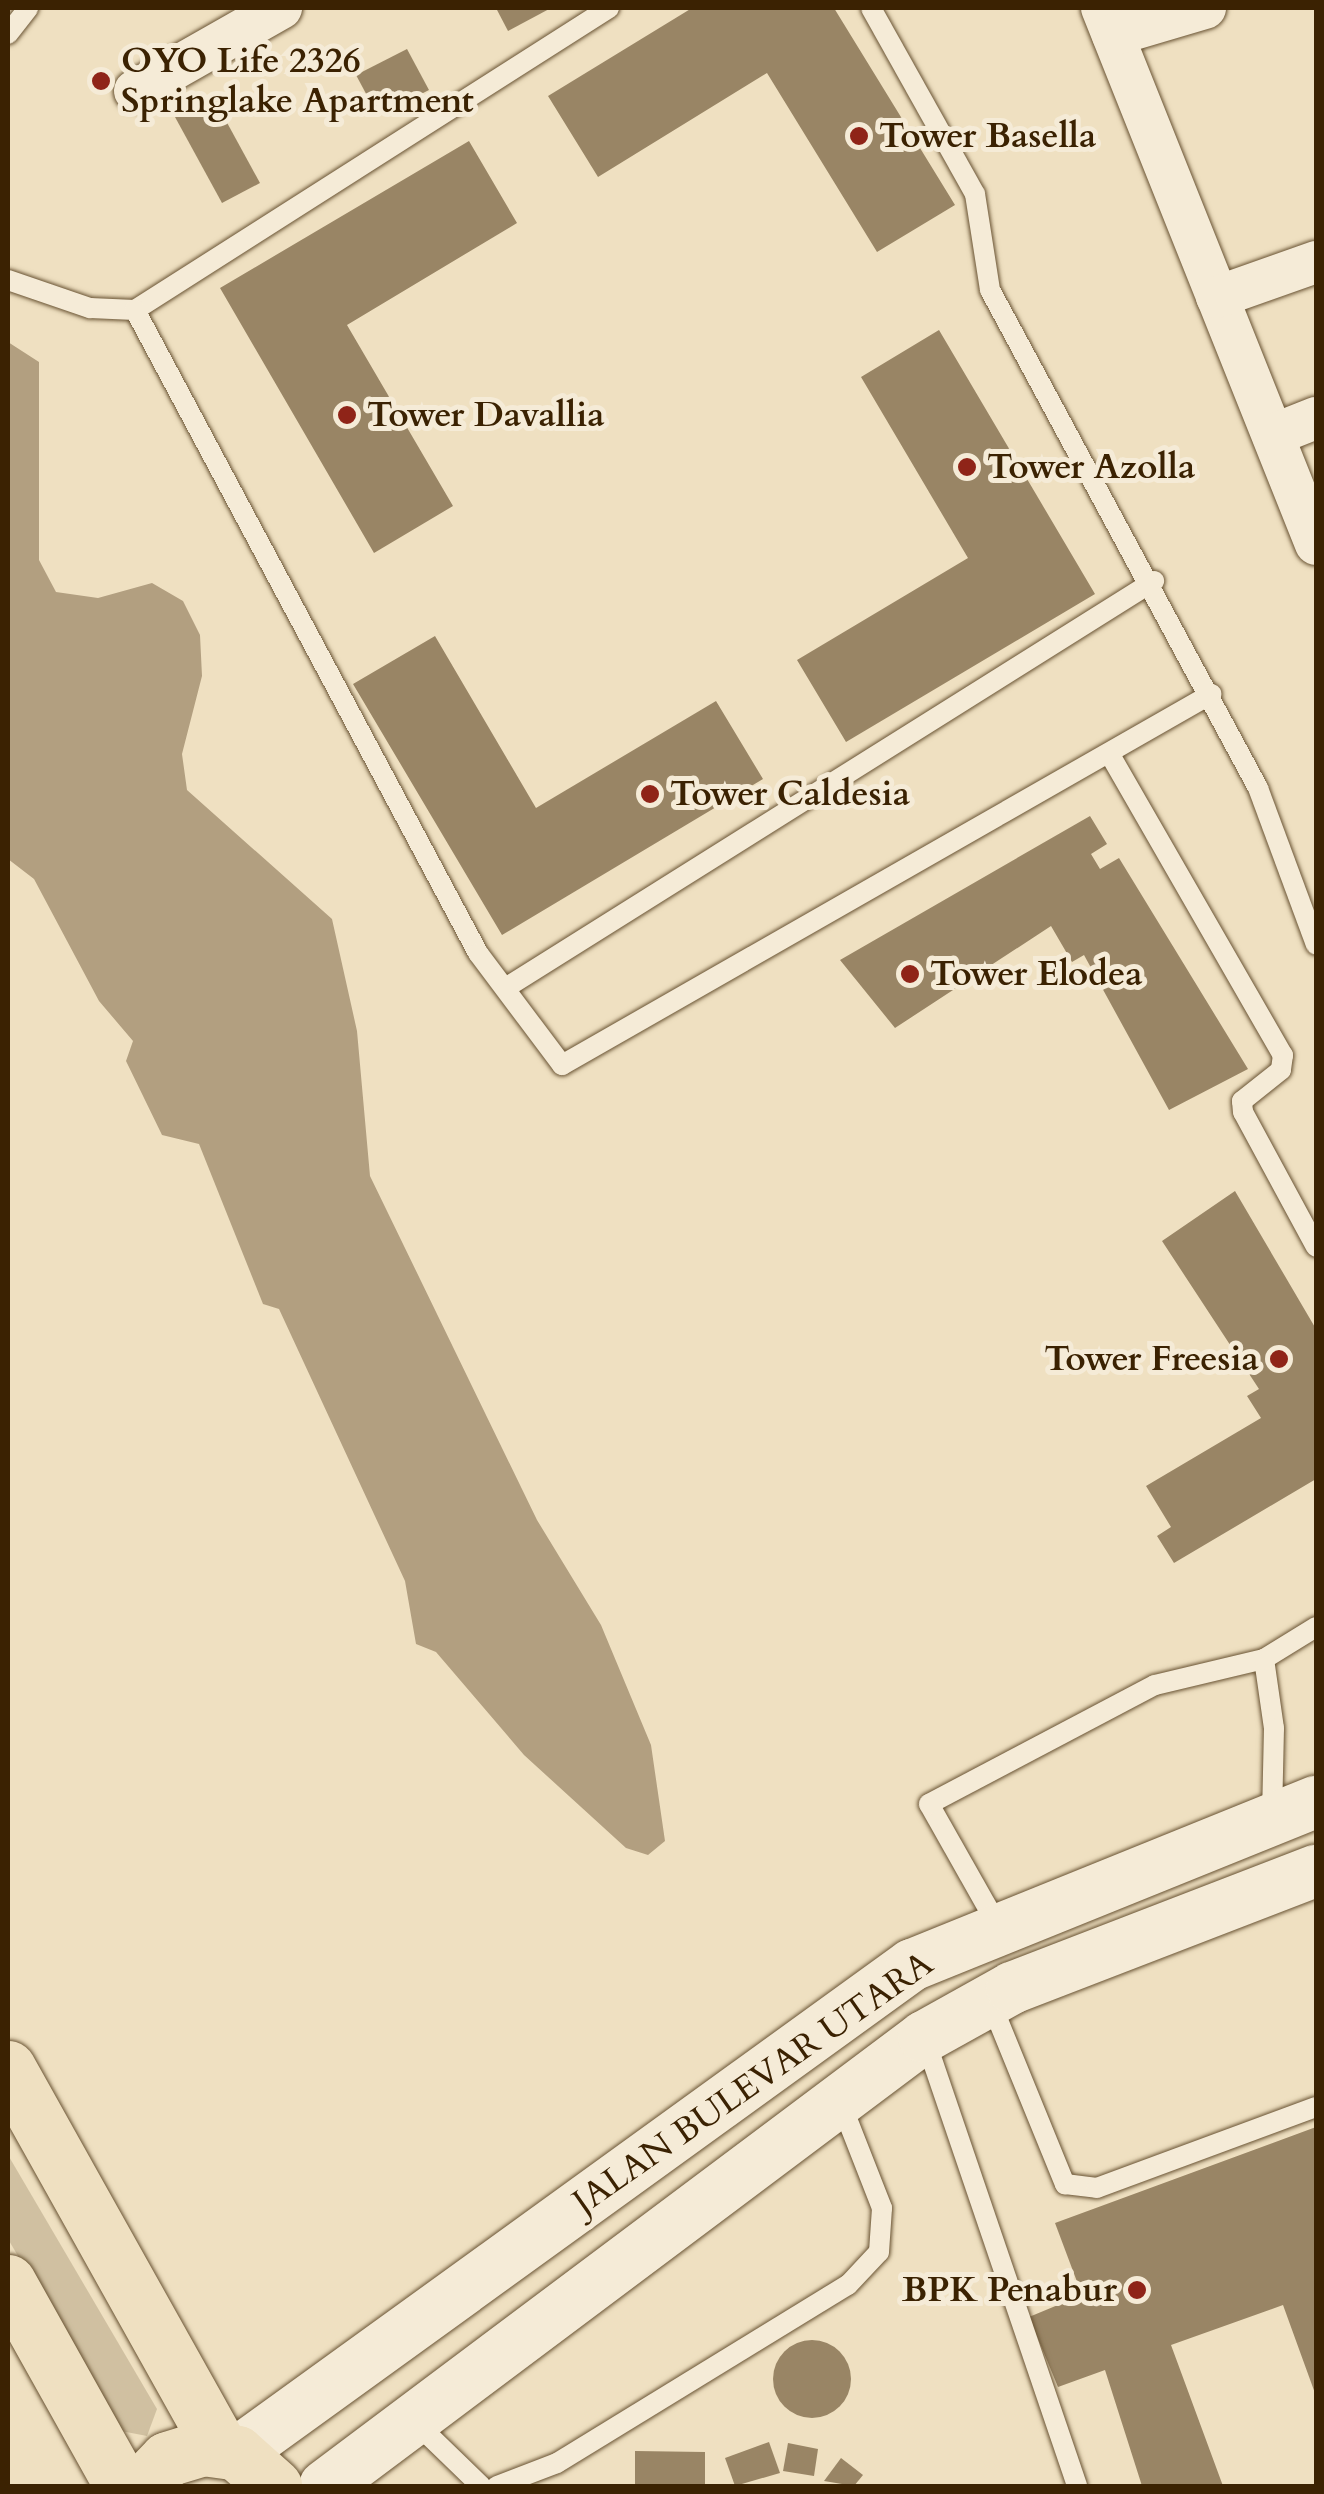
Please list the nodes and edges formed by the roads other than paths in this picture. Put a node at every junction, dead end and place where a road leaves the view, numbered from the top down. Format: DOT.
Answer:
graph roads {
  1 [pos="28,8"];
  2 [pos="281,8"];
  3 [pos="609,8"];
  4 [pos="871,8"];
  5 [pos="1205,8"];
  6 [pos="1108,21"];
  7 [pos="8,34"];
  8 [pos="135,92"];
  9 [pos="1316,262"];
  10 [pos="8,280"];
  11 [pos="1217,297"];
  12 [pos="135,310"];
  13 [pos="1316,418"];
  14 [pos="1273,435"];
  15 [pos="1316,544"];
  16 [pos="1154,581"];
  17 [pos="1210,694"];
  18 [pos="1108,754"];
  19 [pos="1316,945"];
  20 [pos="507,987"];
  21 [pos="1316,1247"];
  22 [pos="1316,1628"];
  23 [pos="1264,1660"];
  24 [pos="1294,1810"];
  25 [pos="1316,1871"];
  26 [pos="998,1926"];
  27 [pos="990,1998"];
  28 [pos="924,2037"];
  29 [pos="8,2068"];
  30 [pos="840,2100"];
  31 [pos="1316,2107"];
  32 [pos="8,2282"];
  33 [pos="409,2415"];
  34 [pos="244,2463"];
  35 [pos="122,2486"];
  36 [pos="142,2486"];
  37 [pos="325,2486"];
  38 [pos="481,2486"];
  39 [pos="497,2486"];
  40 [pos="1077,2486"];
  1 -- 7 [label="lane"];
  2 -- 8 [label="street"];
  3 -- 12 [label="lane"];
  4 -- 16 [label="lane"];
  5 -- 6 [label="street"];
  6 -- 11 [label="street"];
  9 -- 11 [label="street"];
  10 -- 12 [label="lane"];
  11 -- 14 [label="street"];
  12 -- 20 [label="lane"];
  13 -- 14 [label="street"];
  14 -- 15 [label="street"];
  16 -- 17 [label="lane"];
  16 -- 20 [label="lane"];
  17 -- 18 [label="lane"];
  17 -- 19 [label="lane"];
  18 -- 20 [label="lane"];
  18 -- 21 [label="lane"];
  22 -- 23 [label="lane"];
  23 -- 24 [label="lane"];
  23 -- 26 [label="lane"];
  24 -- 26 [label="street, JALAN BULEVAR UTARA"];
  25 -- 27 [label="street, JALAN BULEVAR UTARA"];
  26 -- 34 [label="street, JALAN BULEVAR UTARA"];
  27 -- 28 [label="street, JALAN BULEVAR UTARA"];
  27 -- 31 [label="lane"];
  28 -- 30 [label="street, JALAN BULEVAR UTARA"];
  28 -- 40 [label="lane"];
  29 -- 34 [label="main road"];
  30 -- 33 [label="street, JALAN BULEVAR UTARA"];
  30 -- 39 [label="lane"];
  32 -- 35 [label="main road"];
  33 -- 37 [label="street, JALAN BULEVAR UTARA"];
  33 -- 38 [label="lane"];
  34 -- 36 [label="main road"];
}
